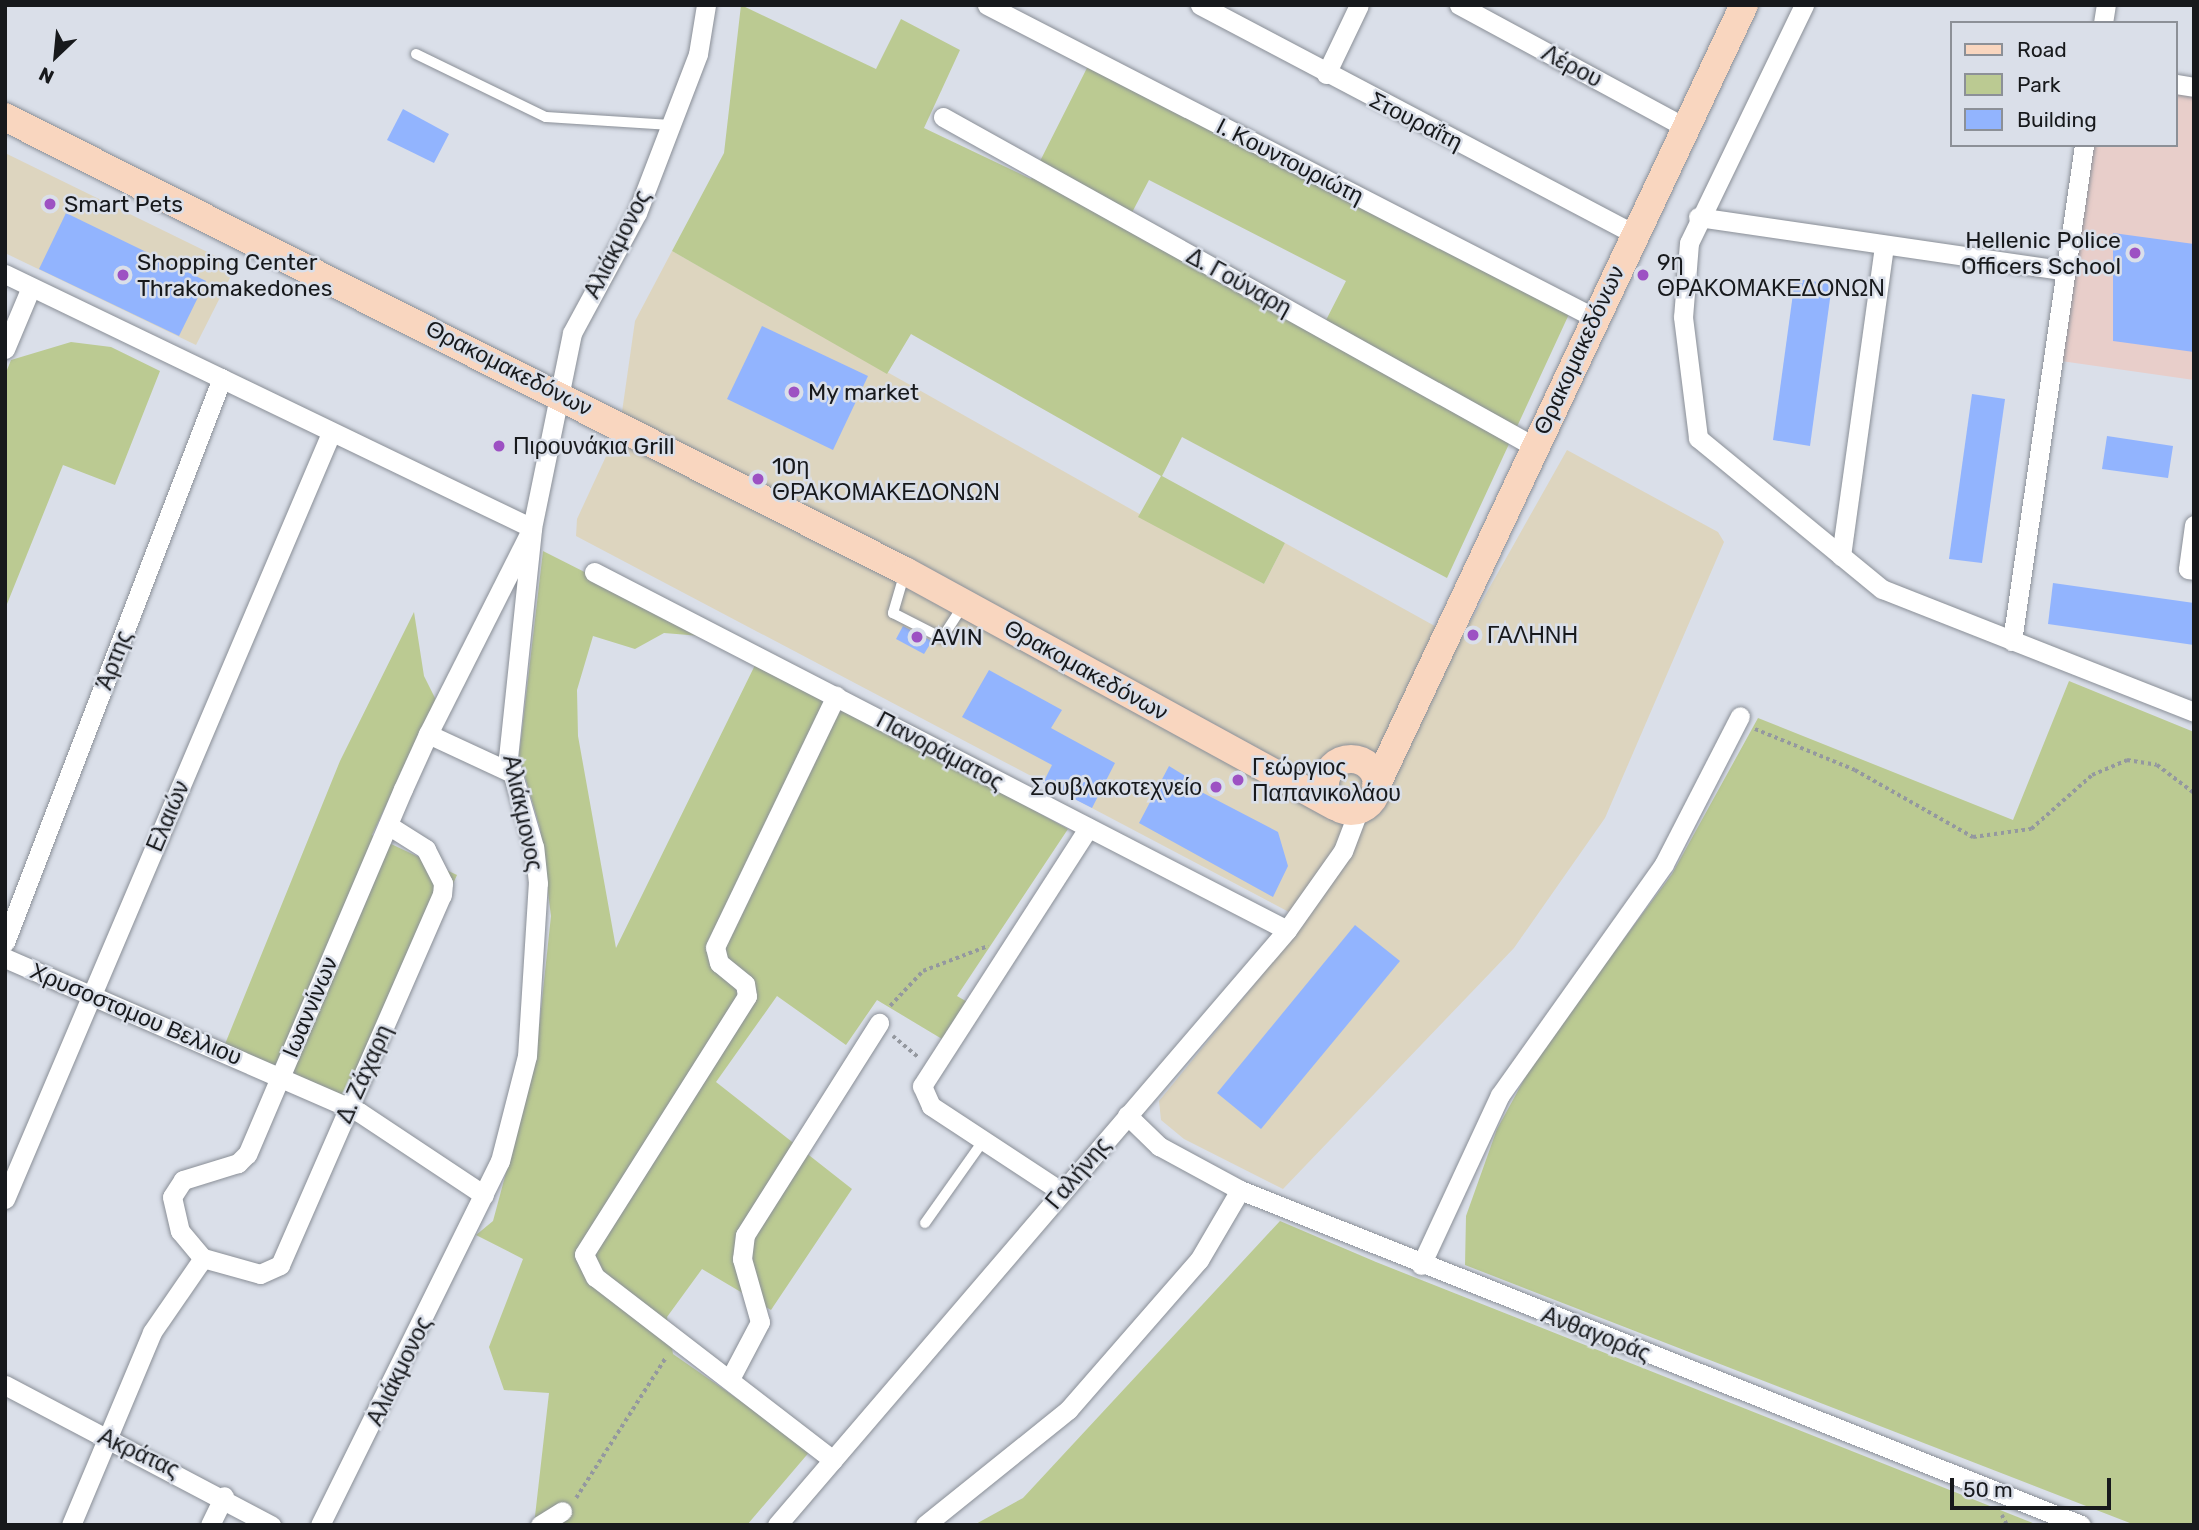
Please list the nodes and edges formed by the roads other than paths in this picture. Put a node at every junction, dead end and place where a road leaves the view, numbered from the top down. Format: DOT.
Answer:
graph roads {
  1 [pos="706,5"];
  2 [pos="988,5"];
  3 [pos="1200,5"];
  4 [pos="1359,5"];
  5 [pos="1459,5"];
  6 [pos="1744,5"];
  7 [pos="1804,5"];
  8 [pos="415,54"];
  9 [pos="1326,74"];
  10 [pos="5,117"];
  11 [pos="943,117"];
  12 [pos="672,125"];
  13 [pos="1685,127"];
  14 [pos="2084,147"];
  15 [pos="1698,217"];
  16 [pos="1633,233"];
  17 [pos="1884,247"];
  18 [pos="2066,271"];
  19 [pos="5,274"];
  20 [pos="31,286"];
  21 [pos="12,314"];
  22 [pos="1593,317"];
  23 [pos="5,349"];
  24 [pos="222,379"];
  25 [pos="564,395"];
  26 [pos="331,433"];
  27 [pos="1535,447"];
  28 [pos="2194,526"];
  29 [pos="532,528"];
  30 [pos="1841,556"];
  31 [pos="2194,570"];
  32 [pos="594,572"];
  33 [pos="905,572"];
  34 [pos="965,603"];
  35 [pos="2012,641"];
  36 [pos="1417,695"];
  37 [pos="836,696"];
  38 [pos="2194,712"];
  39 [pos="1738,721"];
  40 [pos="428,734"];
  41 [pos="1342,764"];
  42 [pos="1266,769"];
  43 [pos="510,772"];
  44 [pos="1376,786"];
  45 [pos="1347,808"];
  46 [pos="388,825"];
  47 [pos="1087,828"];
  48 [pos="1287,930"];
  49 [pos="5,942"];
  50 [pos="5,958"];
  51 [pos="92,994"];
  52 [pos="879,1023"];
  53 [pos="281,1076"];
  54 [pos="350,1108"];
  55 [pos="1127,1115"];
  56 [pos="983,1141"];
  57 [pos="1240,1190"];
  58 [pos="1062,1192"];
  59 [pos="484,1195"];
  60 [pos="5,1199"];
  61 [pos="925,1223"];
  62 [pos="203,1258"];
  63 [pos="1421,1265"];
  64 [pos="731,1377"];
  65 [pos="5,1385"];
  66 [pos="105,1438"];
  67 [pos="833,1460"];
  68 [pos="224,1496"];
  69 [pos="562,1511"];
  70 [pos="71,1525"];
  71 [pos="210,1525"];
  72 [pos="271,1525"];
  73 [pos="320,1525"];
  74 [pos="540,1525"];
  75 [pos="776,1525"];
  76 [pos="925,1525"];
  77 [pos="2081,1525"];
  1 -- 12 [label="street, Αλιάκμονος"];
  2 -- 22 [label="street, Ι. Κουντουριώτη"];
  3 -- 9 [label="street, Στουραΐτη"];
  4 -- 9 [label="street"];
  5 -- 13 [label="street, Λέρου"];
  6 -- 13 [label="main road, Θρακομακεδόνων"];
  7 -- 15 [label="street"];
  8 -- 12 [label="lane"];
  9 -- 16 [label="street, Στουραΐτη"];
  10 -- 25 [label="main road, Θρακομακεδόνων"];
  11 -- 27 [label="street, Δ. Γούναρη"];
  12 -- 25 [label="street, Αλιάκμονος"];
  13 -- 16 [label="main road, Θρακομακεδόνων"];
  14 -- 18 [label="street"];
  15 -- 17 [label="street"];
  15 -- 30 [label="street"];
  16 -- 22 [label="main road, Θρακομακεδόνων"];
  17 -- 18 [label="street"];
  17 -- 30 [label="street"];
  18 -- 35 [label="street"];
  19 -- 20 [label="street"];
  20 -- 21 [label="street"];
  20 -- 24 [label="street"];
  21 -- 23 [label="street"];
  22 -- 27 [label="main road, Θρακομακεδόνων"];
  24 -- 26 [label="street"];
  24 -- 49 [label="street, Άρτης"];
  25 -- 29 [label="street, Αλιάκμονος"];
  25 -- 33 [label="main road, Θρακομακεδόνων"];
  26 -- 29 [label="street"];
  26 -- 51 [label="street, Ελαιών"];
  27 -- 36 [label="main road, Θρακομακεδόνων"];
  28 -- 31 [label="street"];
  29 -- 40 [label="street, Ιωαννίνων"];
  29 -- 43 [label="street, Αλιάκμονος"];
  30 -- 35 [label="street"];
  32 -- 37 [label="street, Πανοράματος"];
  33 -- 34 [label="main road, Θρακομακεδόνων"];
  33 -- 34 [label="lane"];
  34 -- 42 [label="main road, Θρακομακεδόνων"];
  35 -- 38 [label="street"];
  36 -- 41 [label="main road, Θρακομακεδόνων"];
  36 -- 44 [label="main road, Θρακομακεδόνων"];
  37 -- 47 [label="street, Πανοράματος"];
  37 -- 64 [label="street"];
  39 -- 63 [label="street"];
  40 -- 43 [label="street"];
  40 -- 46 [label="street, Ιωαννίνων"];
  41 -- 42 [label="main road, Θρακομακεδόνων"];
  41 -- 44 [label="main road"];
  41 -- 45 [label="main road"];
  42 -- 45 [label="main road, Θρακομακεδόνων"];
  43 -- 59 [label="street, Αλιάκμονος"];
  44 -- 45 [label="main road, Θρακομακεδόνων"];
  45 -- 48 [label="street, Γαλήνης"];
  46 -- 53 [label="street, Ιωαννίνων"];
  46 -- 54 [label="street, Δ. Ζάχαρη"];
  47 -- 48 [label="street, Πανοράματος"];
  47 -- 56 [label="street"];
  48 -- 55 [label="street, Γαλήνης"];
  50 -- 51 [label="street, Χρυσοστομου Βελλιου"];
  51 -- 53 [label="street, Χρυσοστομου Βελλιου"];
  51 -- 60 [label="street, Ελαιών"];
  52 -- 64 [label="street"];
  53 -- 54 [label="street, Χρυσοστομου Βελλιου"];
  53 -- 62 [label="street, Ιωαννίνων"];
  54 -- 59 [label="street, Χρυσοστομου Βελλιου"];
  54 -- 62 [label="street, Δ. Ζάχαρη"];
  55 -- 57 [label="street, Ανθαγοράς"];
  55 -- 58 [label="street, Γαλήνης"];
  56 -- 58 [label="street"];
  56 -- 61 [label="lane"];
  57 -- 63 [label="street, Ανθαγοράς"];
  57 -- 76 [label="street"];
  58 -- 67 [label="street, Γαλήνης"];
  59 -- 73 [label="street, Αλιάκμονος"];
  62 -- 66 [label="street"];
  63 -- 77 [label="street, Ανθαγοράς"];
  64 -- 67 [label="street"];
  65 -- 66 [label="street, Ακράτας"];
  66 -- 68 [label="street, Ακράτας"];
  66 -- 70 [label="street"];
  67 -- 75 [label="street, Γαλήνης"];
  68 -- 71 [label="street"];
  68 -- 72 [label="street, Ακράτας"];
  69 -- 74 [label="street"];
}
